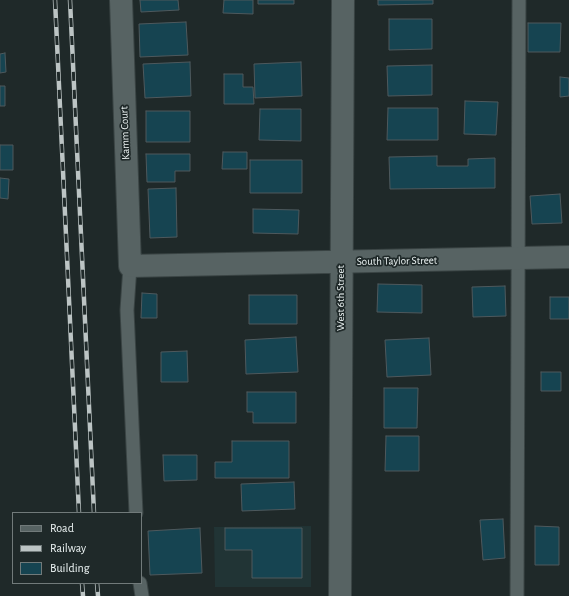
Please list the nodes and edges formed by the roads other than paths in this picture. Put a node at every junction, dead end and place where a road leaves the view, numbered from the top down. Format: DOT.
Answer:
graph roads {
  1 [pos="121,0"];
  2 [pos="343,0"];
  3 [pos="519,0"];
  4 [pos="569,257"];
  5 [pos="518,258"];
  6 [pos="341,262"];
  7 [pos="130,266"];
  8 [pos="136,512"];
  9 [pos="140,584"];
  10 [pos="142,596"];
  11 [pos="340,596"];
  12 [pos="517,596"];
  1 -- 7 [label="street, Kamm Court"];
  2 -- 6 [label="street, West 6th Street"];
  3 -- 5 [label="lane"];
  4 -- 5 [label="street, South Taylor Street"];
  5 -- 6 [label="street, South Taylor Street"];
  5 -- 12 [label="lane"];
  6 -- 7 [label="street, South Taylor Street"];
  6 -- 11 [label="street, West 6th Street"];
  7 -- 8 [label="lane"];
  9 -- 10 [label="lane"];
}
